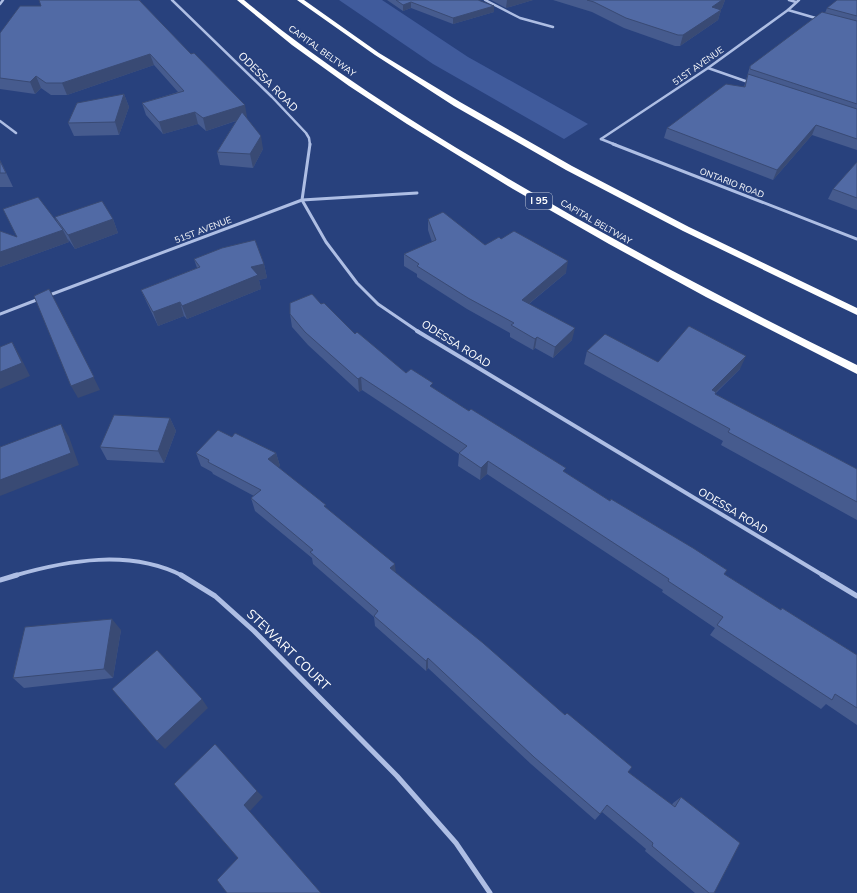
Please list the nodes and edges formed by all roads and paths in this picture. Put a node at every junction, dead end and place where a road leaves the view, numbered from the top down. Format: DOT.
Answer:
graph roads {
  1 [pos="3,0"];
  2 [pos="172,0"];
  3 [pos="240,0"];
  4 [pos="300,0"];
  5 [pos="485,0"];
  6 [pos="789,0"];
  7 [pos="798,1"];
  8 [pos="0,4"];
  9 [pos="788,10"];
  10 [pos="822,20"];
  11 [pos="553,27"];
  12 [pos="708,68"];
  13 [pos="758,85"];
  14 [pos="0,121"];
  15 [pos="16,133"];
  16 [pos="601,139"];
  17 [pos="417,192"];
  18 [pos="302,200"];
  19 [pos="857,239"];
  20 [pos="857,312"];
  21 [pos="0,314"];
  22 [pos="857,370"];
  23 [pos="0,580"];
  24 [pos="857,596"];
  25 [pos="490,893"];
  1 -- 8 [label="street"];
  2 -- 18 [label="street, ODESSA ROAD"];
  3 -- 22 [label="highway, CAPITAL BELTWAY / I 95"];
  4 -- 20 [label="highway"];
  5 -- 11 [label="street"];
  6 -- 7 [label="street"];
  7 -- 9 [label="street, 51ST AVENUE"];
  9 -- 10 [label="street"];
  9 -- 12 [label="street, 51ST AVENUE"];
  12 -- 13 [label="street"];
  12 -- 16 [label="street, 51ST AVENUE"];
  14 -- 15 [label="street"];
  16 -- 19 [label="street, ONTARIO ROAD"];
  17 -- 18 [label="street, 51ST AVENUE"];
  18 -- 21 [label="street, 51ST AVENUE"];
  18 -- 24 [label="street, ODESSA ROAD"];
  23 -- 25 [label="street, STEWART COURT"];
}
